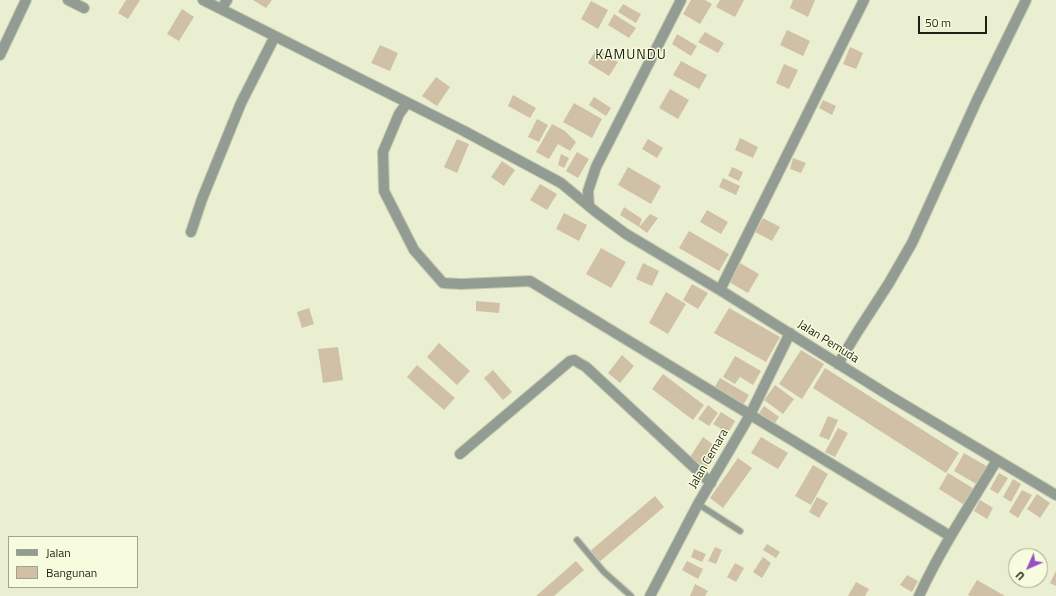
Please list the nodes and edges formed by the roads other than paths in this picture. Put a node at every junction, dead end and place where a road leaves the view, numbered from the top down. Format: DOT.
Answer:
graph roads {
  1 [pos="26,0"];
  2 [pos="68,0"];
  3 [pos="203,0"];
  4 [pos="227,0"];
  5 [pos="681,0"];
  6 [pos="864,0"];
  7 [pos="1026,0"];
  8 [pos="84,8"];
  9 [pos="220,9"];
  10 [pos="274,36"];
  11 [pos="0,55"];
  12 [pos="408,103"];
  13 [pos="590,206"];
  14 [pos="191,232"];
  15 [pos="720,290"];
  16 [pos="790,333"];
  17 [pos="838,364"];
  18 [pos="750,415"];
  19 [pos="460,454"];
  20 [pos="997,460"];
  21 [pos="711,483"];
  22 [pos="1056,495"];
  23 [pos="698,504"];
  24 [pos="740,531"];
  25 [pos="950,536"];
  26 [pos="577,540"];
  27 [pos="632,596"];
  28 [pos="650,596"];
  29 [pos="919,596"];
  1 -- 11 [label="street"];
  2 -- 8 [label="street"];
  3 -- 9 [label="street, Jalan Pemuda"];
  4 -- 9 [label="street"];
  5 -- 13 [label="street"];
  6 -- 15 [label="street"];
  7 -- 17 [label="street"];
  9 -- 10 [label="street, Jalan Pemuda"];
  10 -- 12 [label="street, Jalan Pemuda"];
  10 -- 14 [label="street"];
  12 -- 13 [label="street, Jalan Pemuda"];
  12 -- 18 [label="street"];
  13 -- 15 [label="street, Jalan Pemuda"];
  15 -- 16 [label="street, Jalan Pemuda"];
  16 -- 17 [label="street, Jalan Pemuda"];
  16 -- 18 [label="street, Jalan Cemara"];
  17 -- 20 [label="street, Jalan Pemuda"];
  18 -- 21 [label="street, Jalan Cemara"];
  18 -- 25 [label="street"];
  19 -- 21 [label="street"];
  20 -- 22 [label="street, Jalan Pemuda"];
  20 -- 25 [label="street"];
  21 -- 23 [label="street, Jalan Cemara"];
  23 -- 24 [label="lane"];
  23 -- 28 [label="street, Jalan Cemara"];
  25 -- 29 [label="street"];
  26 -- 27 [label="lane"];
}
